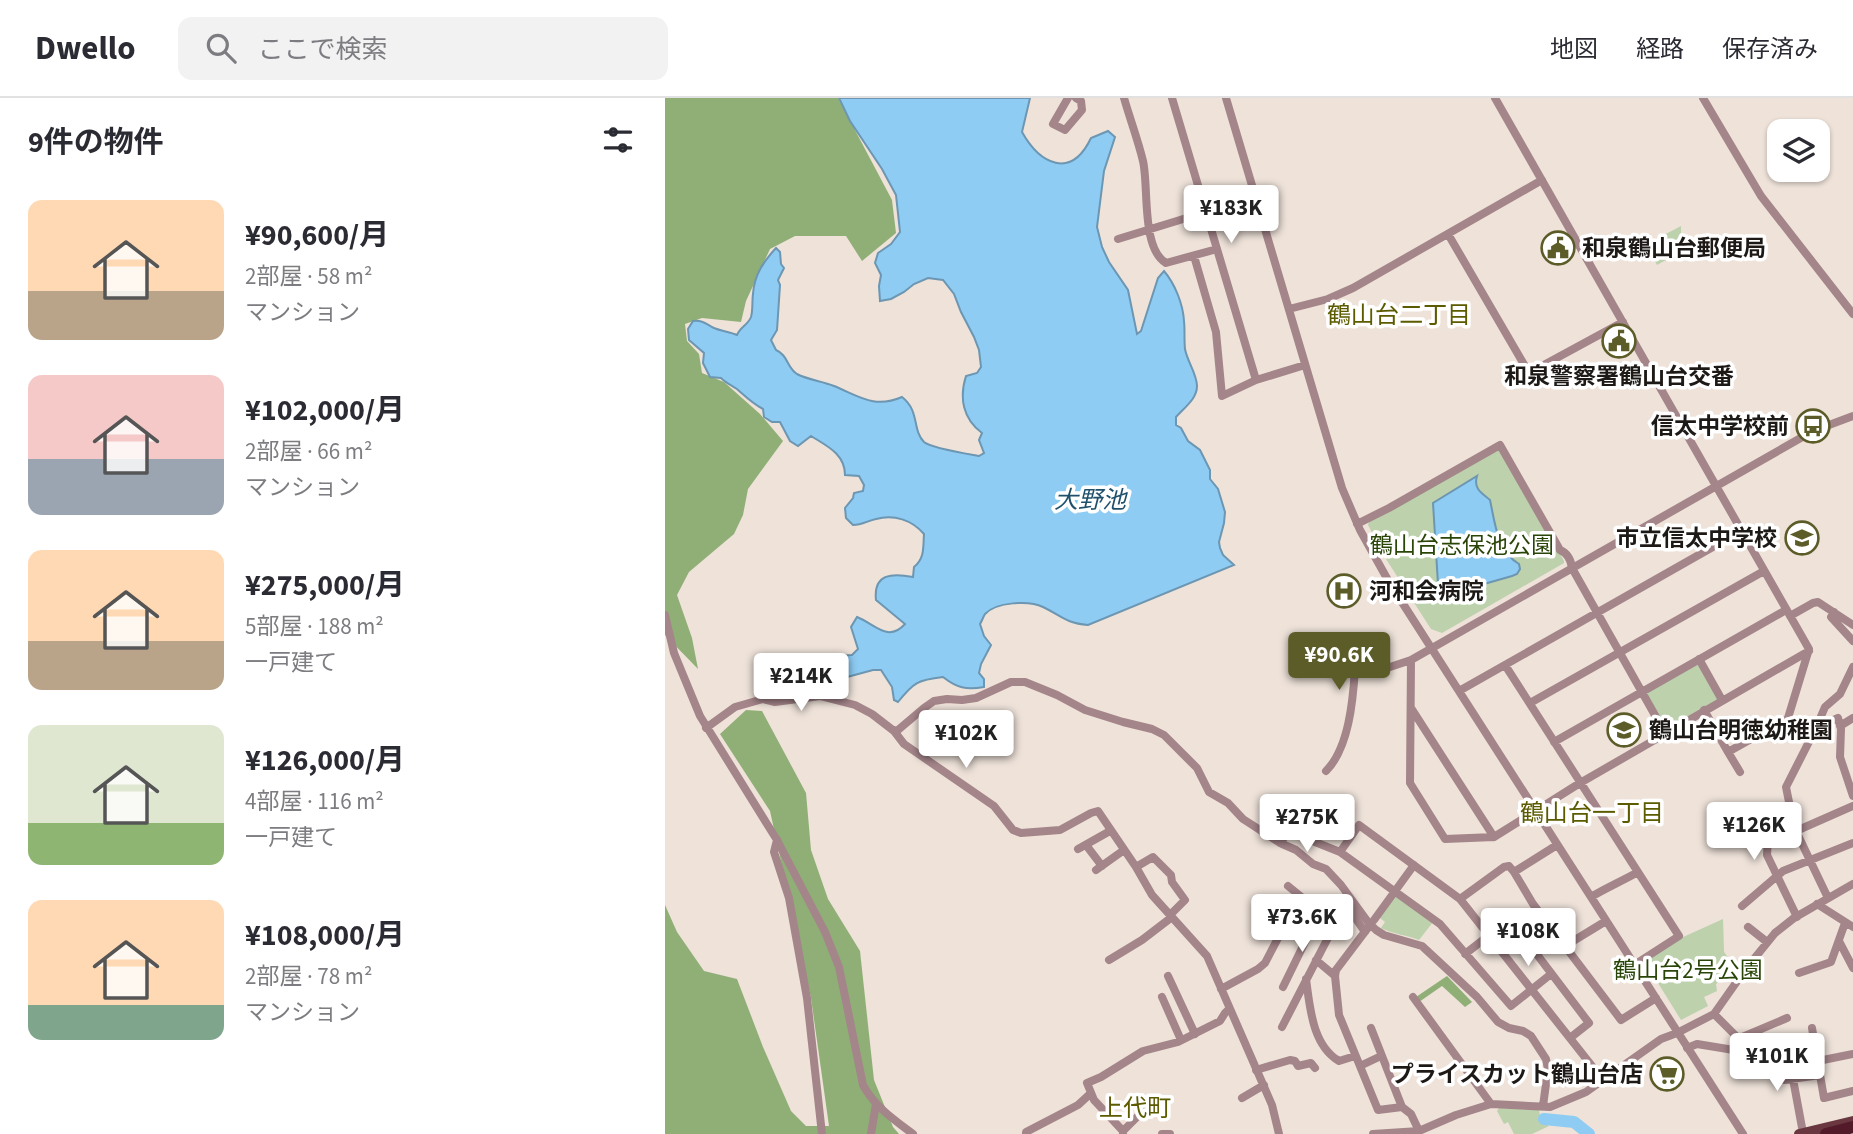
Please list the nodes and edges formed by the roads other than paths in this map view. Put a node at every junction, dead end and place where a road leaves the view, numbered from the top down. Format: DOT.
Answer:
graph roads {
  1 [pos="1069,98"];
  2 [pos="1076,98"];
  3 [pos="1124,98"];
  4 [pos="1172,98"];
  5 [pos="1226,98"];
  6 [pos="1495,98"];
  7 [pos="1703,98"];
  8 [pos="1542,180"];
  9 [pos="1255,197"];
  10 [pos="1206,212"];
  11 [pos="1149,229"];
  12 [pos="1448,234"];
  13 [pos="1118,239"];
  14 [pos="1217,249"];
  15 [pos="1194,256"];
  16 [pos="1289,309"];
  17 [pos="1853,314"];
  18 [pos="1623,322"];
  19 [pos="1305,365"];
  20 [pos="1256,380"];
  21 [pos="1853,416"];
  22 [pos="1716,486"];
  23 [pos="1357,524"];
  24 [pos="1741,531"];
  25 [pos="1572,568"];
  26 [pos="1764,571"];
  27 [pos="1597,612"];
  28 [pos="1834,612"];
  29 [pos="1788,613"];
  30 [pos="665,615"];
  31 [pos="1853,625"];
  32 [pos="1853,641"];
  33 [pos="1431,648"];
  34 [pos="1808,651"];
  35 [pos="1620,652"];
  36 [pos="1699,659"];
  37 [pos="1411,660"];
  38 [pos="1505,665"];
  39 [pos="1853,667"];
  40 [pos="1459,691"];
  41 [pos="1643,692"];
  42 [pos="1722,700"];
  43 [pos="1530,703"];
  44 [pos="1411,708"];
  45 [pos="1704,710"];
  46 [pos="1853,718"];
  47 [pos="1840,726"];
  48 [pos="706,728"];
  49 [pos="1816,728"];
  50 [pos="894,730"];
  51 [pos="1665,733"];
  52 [pos="1554,742"];
  53 [pos="1728,751"];
  54 [pos="1326,771"];
  55 [pos="1740,772"];
  56 [pos="1580,783"];
  57 [pos="1853,796"];
  58 [pos="1310,803"];
  59 [pos="1853,806"];
  60 [pos="1536,810"];
  61 [pos="1294,824"];
  62 [pos="1795,829"];
  63 [pos="1110,831"];
  64 [pos="1494,837"];
  65 [pos="777,840"];
  66 [pos="1280,843"];
  67 [pos="1853,843"];
  68 [pos="1557,845"];
  69 [pos="1124,850"];
  70 [pos="1340,852"];
  71 [pos="1810,861"];
  72 [pos="1413,865"];
  73 [pos="1136,867"];
  74 [pos="1638,872"];
  75 [pos="1514,873"];
  76 [pos="1777,876"];
  77 [pos="1853,884"];
  78 [pos="1288,886"];
  79 [pos="1395,892"];
  80 [pos="1591,897"];
  81 [pos="1828,898"];
  82 [pos="1304,899"];
  83 [pos="1460,899"];
  84 [pos="1347,900"];
  85 [pos="1817,904"];
  86 [pos="1742,906"];
  87 [pos="1171,916"];
  88 [pos="1797,916"];
  89 [pos="1336,920"];
  90 [pos="1606,920"];
  91 [pos="1287,921"];
  92 [pos="1849,925"];
  93 [pos="1370,926"];
  94 [pos="1748,927"];
  95 [pos="1489,935"];
  96 [pos="1839,941"];
  97 [pos="1767,942"];
  98 [pos="1565,946"];
  99 [pos="1465,954"];
  100 [pos="1109,960"];
  101 [pos="1316,960"];
  102 [pos="1634,965"];
  103 [pos="1853,968"];
  104 [pos="1799,973"];
  105 [pos="1551,974"];
  106 [pos="1168,976"];
  107 [pos="1335,976"];
  108 [pos="1306,979"];
  109 [pos="1283,987"];
  110 [pos="1221,989"];
  111 [pos="1531,989"];
  112 [pos="1162,997"];
  113 [pos="1413,997"];
  114 [pos="1656,998"];
  115 [pos="1179,1000"];
  116 [pos="1166,1007"];
  117 [pos="1229,1009"];
  118 [pos="1714,1014"];
  119 [pos="1787,1018"];
  120 [pos="1282,1027"];
  121 [pos="1371,1028"];
  122 [pos="1812,1028"];
  123 [pos="1677,1033"];
  124 [pos="1195,1034"];
  125 [pos="1570,1038"];
  126 [pos="1181,1040"];
  127 [pos="1687,1048"];
  128 [pos="1853,1054"];
  129 [pos="1356,1056"];
  130 [pos="1381,1056"];
  131 [pos="1818,1061"];
  132 [pos="1360,1066"];
  133 [pos="1315,1068"];
  134 [pos="1256,1070"];
  135 [pos="1820,1075"];
  136 [pos="1793,1079"];
  137 [pos="1603,1080"];
  138 [pos="1263,1085"];
  139 [pos="1853,1091"];
  140 [pos="1090,1094"];
  141 [pos="1242,1098"];
  142 [pos="1155,1100"];
  143 [pos="876,1104"];
  144 [pos="1491,1104"];
  145 [pos="1543,1106"];
  146 [pos="1402,1107"];
  147 [pos="1853,1121"];
  148 [pos="1853,1128"];
  149 [pos="1419,1131"];
  150 [pos="1123,1132"];
  151 [pos="1801,1133"];
  152 [pos="822,1134"];
  153 [pos="871,1134"];
  154 [pos="913,1134"];
  155 [pos="1026,1134"];
  156 [pos="1162,1134"];
  157 [pos="1170,1134"];
  158 [pos="1279,1134"];
  159 [pos="1373,1134"];
  160 [pos="1743,1134"];
  161 [pos="1826,1134"];
  1 -- 2 [label="street"];
  3 -- 11 [label="street"];
  4 -- 10 [label="street"];
  5 -- 9 [label="street"];
  6 -- 8 [label="street"];
  7 -- 17 [label="street"];
  8 -- 12 [label="street"];
  8 -- 18 [label="street"];
  9 -- 10 [label="street"];
  9 -- 16 [label="street"];
  10 -- 11 [label="street"];
  10 -- 14 [label="street"];
  11 -- 13 [label="street"];
  11 -- 15 [label="street"];
  12 -- 16 [label="street"];
  12 -- 18 [label="street"];
  14 -- 15 [label="street"];
  14 -- 20 [label="street"];
  15 -- 20 [label="street"];
  16 -- 19 [label="street"];
  18 -- 22 [label="street"];
  19 -- 20 [label="street"];
  19 -- 23 [label="street"];
  21 -- 22 [label="street"];
  22 -- 24 [label="street"];
  22 -- 25 [label="street"];
  23 -- 25 [label="street"];
  23 -- 33 [label="street"];
  24 -- 26 [label="street"];
  24 -- 27 [label="street"];
  25 -- 27 [label="street"];
  25 -- 33 [label="street"];
  26 -- 29 [label="street"];
  26 -- 35 [label="street"];
  27 -- 35 [label="street"];
  27 -- 38 [label="street"];
  28 -- 29 [label="street"];
  28 -- 31 [label="street"];
  28 -- 32 [label="street"];
  29 -- 34 [label="street"];
  29 -- 36 [label="street"];
  30 -- 48 [label="street"];
  33 -- 37 [label="street"];
  33 -- 40 [label="street"];
  34 -- 42 [label="street"];
  34 -- 53 [label="street"];
  35 -- 41 [label="street"];
  35 -- 43 [label="street"];
  36 -- 41 [label="street"];
  36 -- 42 [label="street"];
  37 -- 44 [label="street"];
  37 -- 54 [label="street"];
  38 -- 40 [label="street"];
  38 -- 43 [label="street"];
  39 -- 49 [label="street"];
  40 -- 60 [label="street"];
  41 -- 51 [label="street"];
  41 -- 52 [label="street"];
  42 -- 45 [label="street"];
  43 -- 52 [label="street"];
  44 -- 64 [label="street"];
  44 -- 64 [label="street"];
  45 -- 51 [label="street"];
  45 -- 53 [label="street"];
  46 -- 47 [label="street"];
  47 -- 49 [label="street"];
  47 -- 57 [label="street"];
  48 -- 50 [label="street"];
  48 -- 65 [label="street"];
  49 -- 62 [label="street"];
  50 -- 63 [label="street"];
  50 -- 66 [label="street"];
  51 -- 56 [label="street"];
  52 -- 56 [label="street"];
  53 -- 55 [label="street"];
  56 -- 60 [label="street"];
  56 -- 74 [label="street"];
  58 -- 61 [label="street"];
  59 -- 62 [label="street"];
  60 -- 64 [label="street"];
  60 -- 68 [label="street"];
  61 -- 66 [label="street"];
  61 -- 70 [label="street"];
  62 -- 71 [label="street"];
  62 -- 76 [label="street"];
  63 -- 69 [label="street"];
  63 -- 69 [label="street"];
  65 -- 143 [label="street"];
  65 -- 152 [label="street"];
  66 -- 84 [label="street"];
  67 -- 71 [label="street"];
  68 -- 75 [label="street"];
  68 -- 80 [label="street"];
  69 -- 73 [label="street"];
  70 -- 72 [label="street"];
  70 -- 79 [label="street"];
  71 -- 76 [label="street"];
  71 -- 81 [label="street"];
  72 -- 79 [label="street"];
  72 -- 83 [label="street"];
  73 -- 87 [label="street"];
  73 -- 87 [label="street"];
  74 -- 80 [label="street"];
  74 -- 102 [label="street"];
  75 -- 83 [label="street"];
  75 -- 98 [label="street"];
  76 -- 86 [label="street"];
  76 -- 88 [label="street"];
  77 -- 81 [label="street"];
  78 -- 82 [label="street"];
  79 -- 93 [label="street"];
  79 -- 99 [label="street"];
  80 -- 90 [label="street"];
  81 -- 85 [label="street"];
  82 -- 89 [label="street"];
  82 -- 91 [label="street"];
  83 -- 95 [label="street"];
  84 -- 89 [label="street"];
  84 -- 93 [label="street"];
  85 -- 88 [label="street"];
  85 -- 92 [label="street"];
  87 -- 100 [label="street"];
  87 -- 110 [label="street"];
  88 -- 97 [label="street"];
  89 -- 101 [label="street"];
  90 -- 98 [label="street"];
  90 -- 102 [label="street"];
  91 -- 109 [label="street"];
  91 -- 110 [label="street"];
  92 -- 96 [label="street"];
  93 -- 107 [label="street"];
  93 -- 145 [label="street"];
  94 -- 97 [label="street"];
  95 -- 99 [label="street"];
  95 -- 105 [label="street"];
  95 -- 111 [label="street"];
  96 -- 103 [label="street"];
  96 -- 104 [label="street"];
  97 -- 118 [label="street"];
  98 -- 114 [label="street"];
  99 -- 111 [label="street"];
  101 -- 107 [label="street"];
  101 -- 108 [label="street"];
  102 -- 114 [label="street"];
  105 -- 111 [label="street"];
  105 -- 125 [label="street"];
  106 -- 115 [label="street"];
  107 -- 129 [label="street"];
  108 -- 120 [label="street"];
  108 -- 129 [label="street"];
  110 -- 117 [label="street"];
  111 -- 125 [label="street"];
  112 -- 116 [label="street"];
  113 -- 144 [label="street"];
  114 -- 123 [label="street"];
  115 -- 116 [label="street"];
  115 -- 124 [label="street"];
  116 -- 126 [label="street"];
  117 -- 124 [label="street"];
  117 -- 134 [label="street"];
  118 -- 119 [label="street"];
  118 -- 123 [label="street"];
  121 -- 130 [label="street"];
  122 -- 131 [label="street"];
  123 -- 127 [label="street"];
  123 -- 137 [label="street"];
  124 -- 126 [label="street"];
  125 -- 137 [label="street"];
  126 -- 140 [label="street"];
  127 -- 136 [label="street"];
  127 -- 160 [label="street"];
  128 -- 131 [label="street"];
  129 -- 132 [label="street"];
  130 -- 132 [label="street"];
  130 -- 146 [label="street"];
  131 -- 135 [label="street"];
  132 -- 146 [label="street"];
  133 -- 134 [label="street"];
  134 -- 138 [label="street"];
  135 -- 136 [label="street"];
  135 -- 139 [label="street"];
  136 -- 151 [label="street"];
  137 -- 145 [label="street"];
  138 -- 141 [label="street"];
  138 -- 158 [label="street"];
  140 -- 150 [label="street"];
  140 -- 155 [label="street"];
  142 -- 150 [label="street"];
  143 -- 153 [label="street"];
  143 -- 154 [label="street"];
  144 -- 145 [label="street"];
  144 -- 149 [label="street"];
  146 -- 149 [label="street"];
  147 -- 151 [label="main road"];
  148 -- 161 [label="highway"];
  149 -- 159 [label="street"];
  156 -- 157 [label="street"];
}
